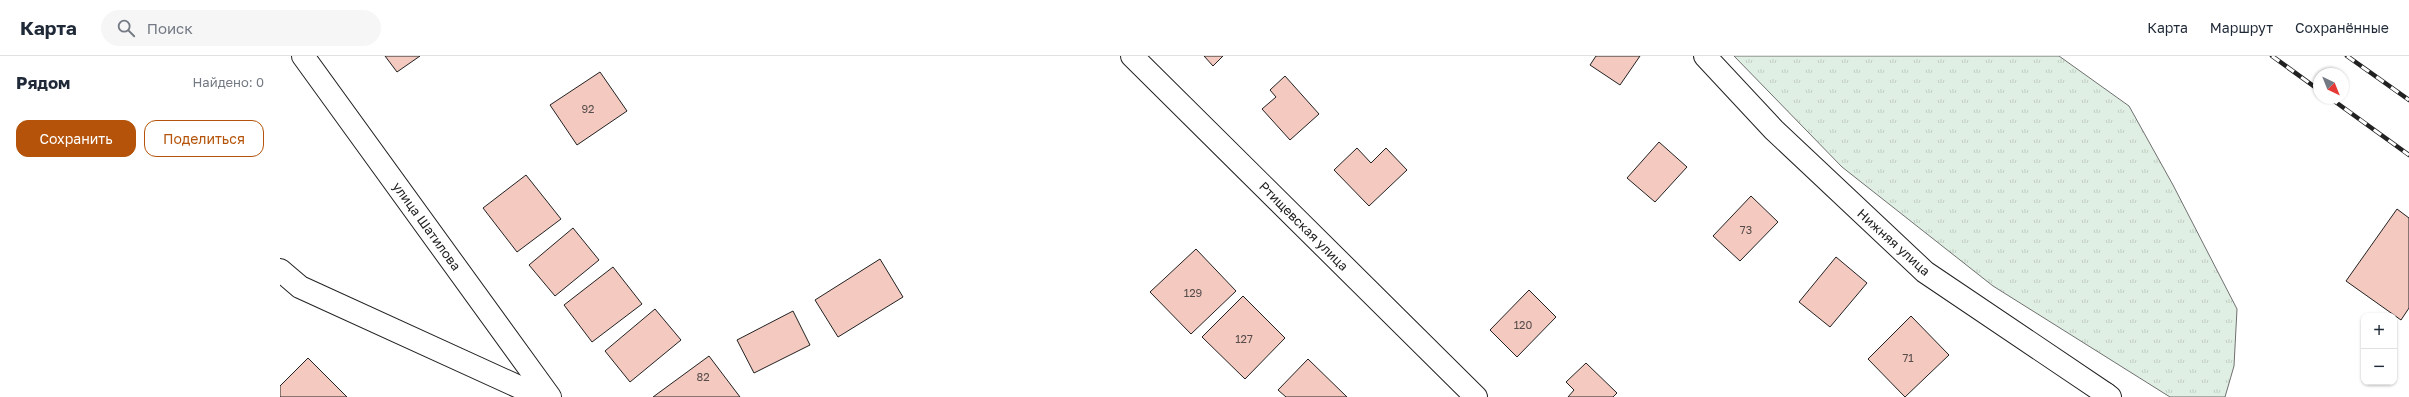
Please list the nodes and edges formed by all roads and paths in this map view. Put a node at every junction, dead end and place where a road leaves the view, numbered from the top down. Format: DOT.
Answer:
graph roads {
  1 [pos="303,56"];
  2 [pos="1132,56"];
  3 [pos="1705,56"];
  4 [pos="280,270"];
  5 [pos="2106,396"];
  6 [pos="542,397"];
  7 [pos="550,397"];
  8 [pos="1476,397"];
  1 -- 7 [label="street, улица Шатилова"];
  2 -- 8 [label="street, Ртищевская улица"];
  3 -- 5 [label="street, Нижняя улица"];
  4 -- 6 [label="street"];
}
